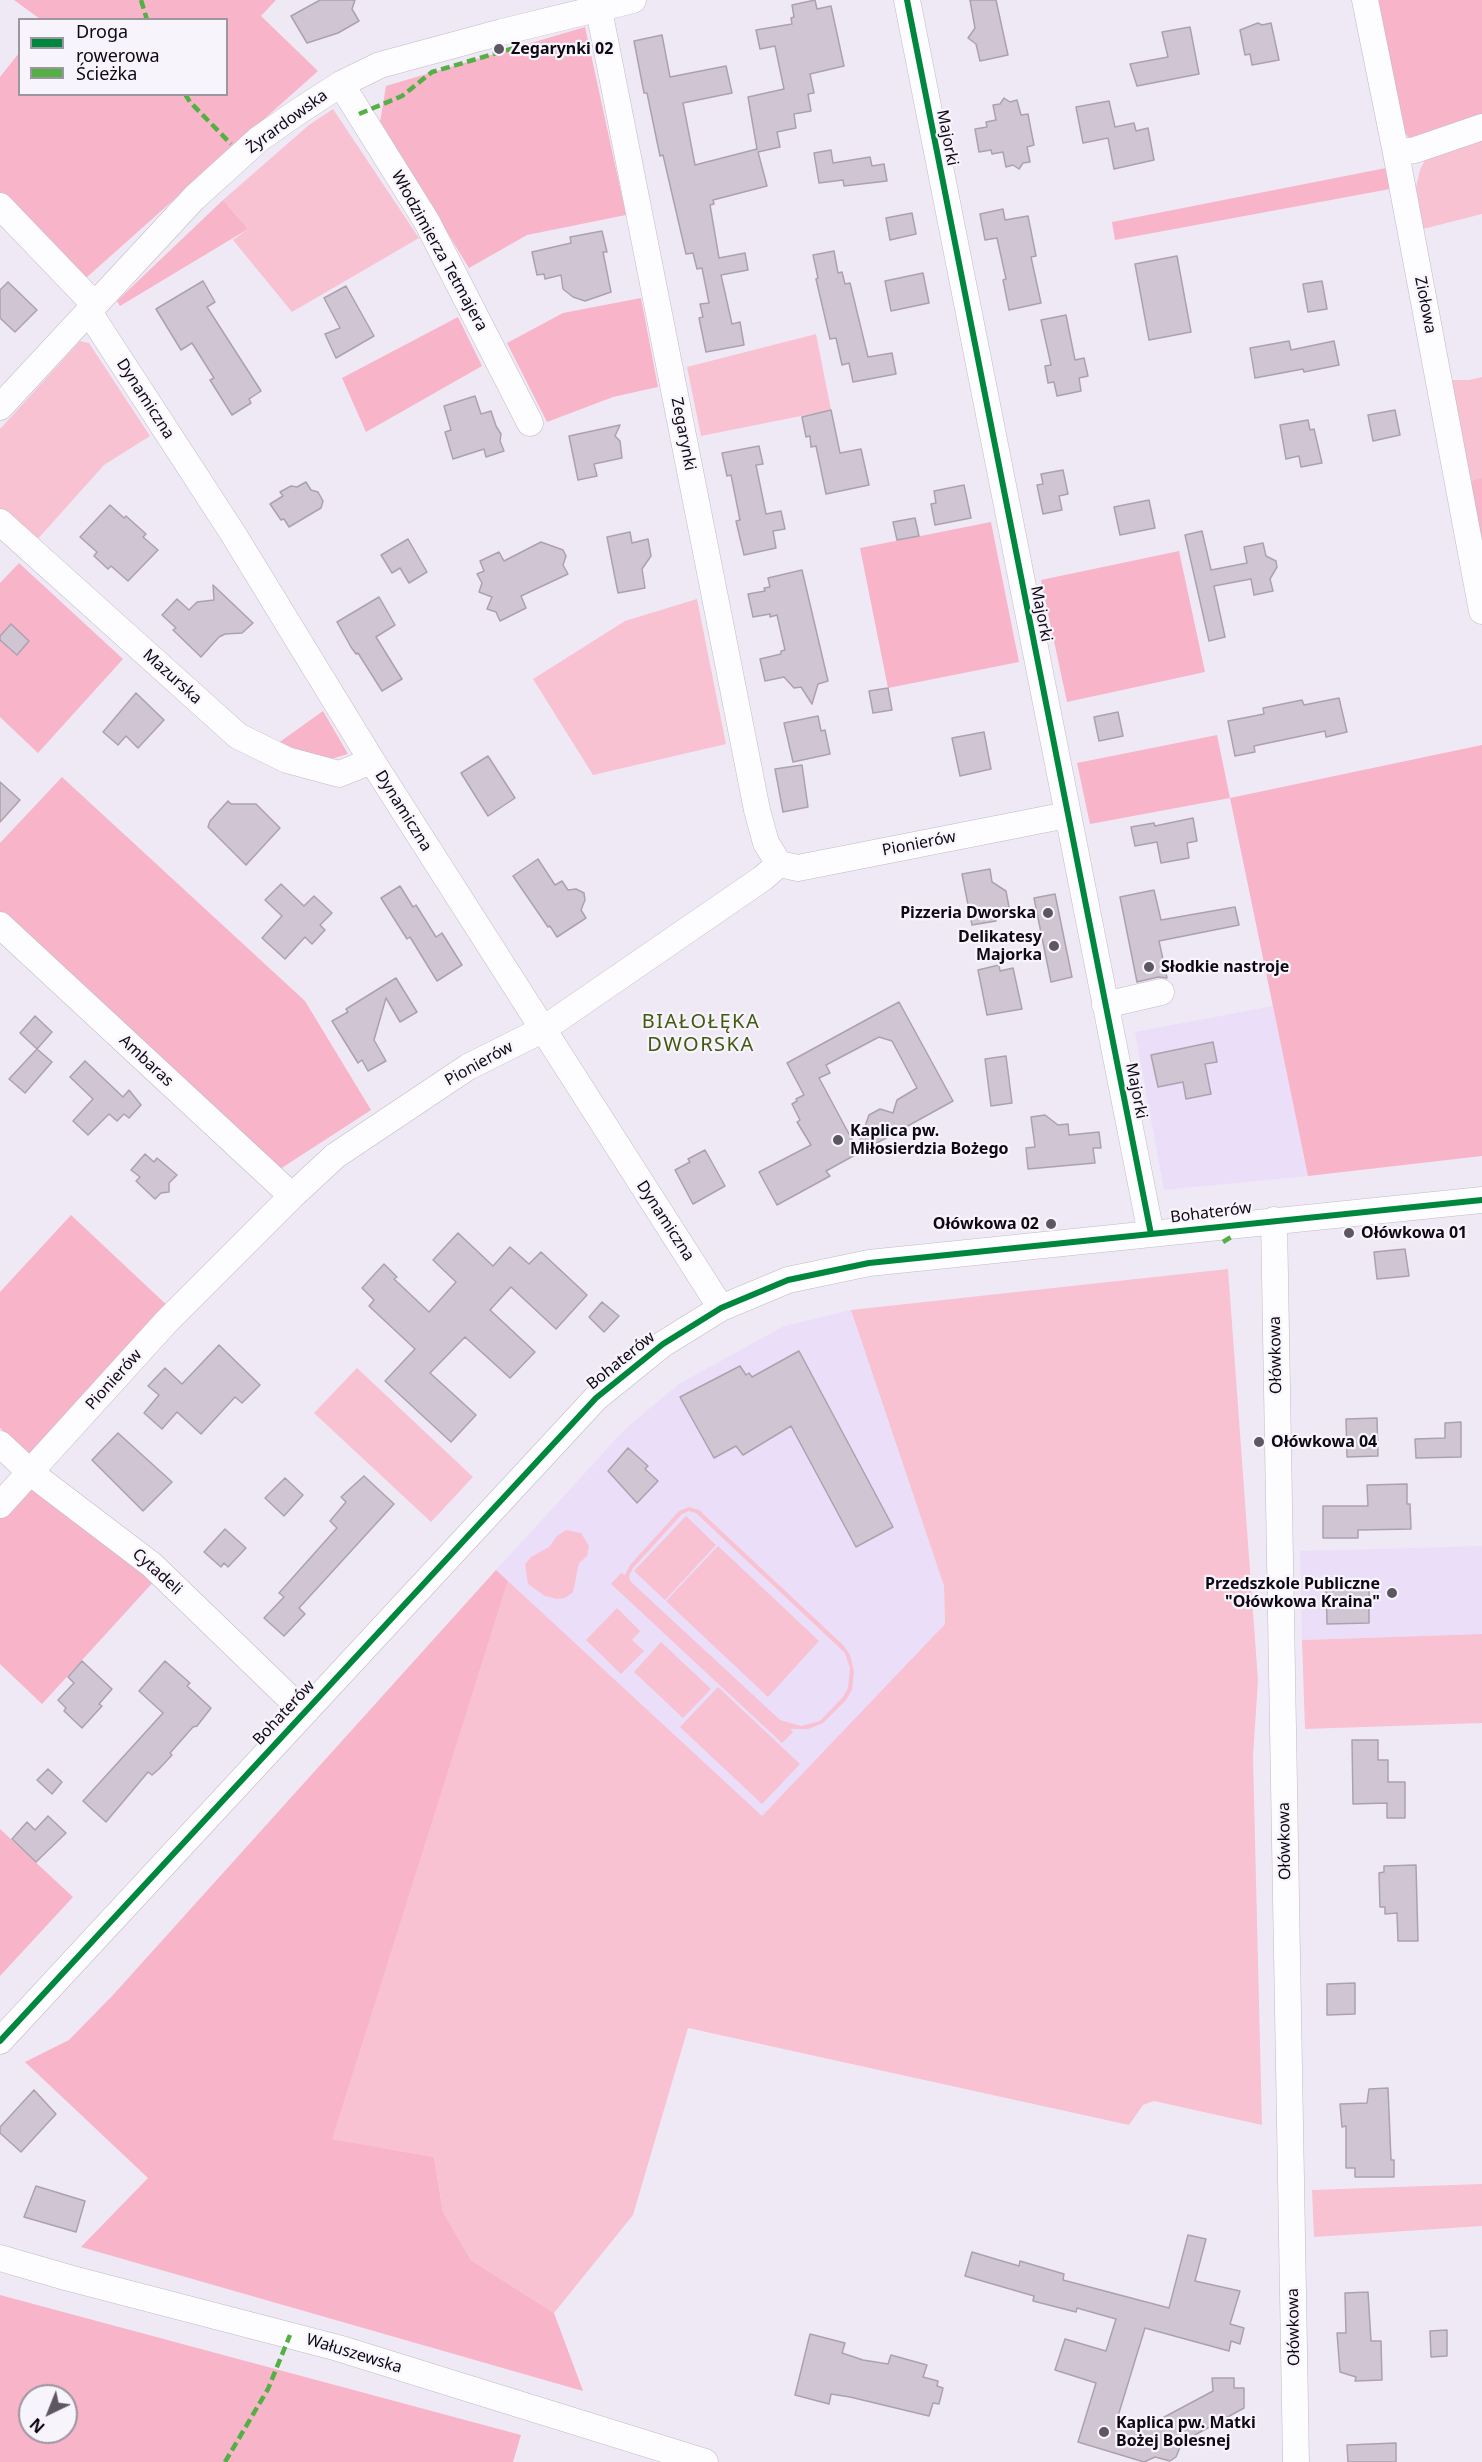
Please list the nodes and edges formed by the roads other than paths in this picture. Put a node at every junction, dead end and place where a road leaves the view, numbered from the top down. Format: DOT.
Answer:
graph roads {
  1 [pos="633,0"];
  2 [pos="906,0"];
  3 [pos="1365,0"];
  4 [pos="598,4"];
  5 [pos="340,84"];
  6 [pos="1482,127"];
  7 [pos="1396,153"];
  8 [pos="0,206"];
  9 [pos="92,309"];
  10 [pos="0,407"];
  11 [pos="530,423"];
  12 [pos="0,522"];
  13 [pos="1482,611"];
  14 [pos="372,761"];
  15 [pos="1067,815"];
  16 [pos="779,864"];
  17 [pos="0,926"];
  18 [pos="1161,992"];
  19 [pos="1106,1005"];
  20 [pos="542,1030"];
  21 [pos="292,1196"];
  22 [pos="1482,1200"];
  23 [pos="1274,1220"];
  24 [pos="1151,1234"];
  25 [pos="721,1308"];
  26 [pos="0,1444"];
  27 [pos="31,1473"];
  28 [pos="0,1505"];
  29 [pos="304,1712"];
  30 [pos="0,2041"];
  31 [pos="0,2258"];
  32 [pos="705,2462"];
  33 [pos="1296,2462"];
  1 -- 4 [label="street, Żyrardowska"];
  2 -- 15 [label="street, Majorki"];
  3 -- 7 [label="street, Ziołowa"];
  4 -- 5 [label="street, Żyrardowska"];
  4 -- 16 [label="street, Zegarynki"];
  5 -- 9 [label="street, Żyrardowska"];
  5 -- 11 [label="street, Włodzimierza Tetmajera"];
  6 -- 7 [label="street"];
  7 -- 13 [label="street, Ziołowa"];
  8 -- 9 [label="street, Dynamiczna"];
  9 -- 10 [label="street, Żyrardowska"];
  9 -- 14 [label="street, Dynamiczna"];
  12 -- 14 [label="street, Mazurska"];
  14 -- 20 [label="street, Dynamiczna"];
  15 -- 16 [label="street, Pionierów"];
  15 -- 19 [label="street, Majorki"];
  16 -- 20 [label="street, Pionierów"];
  17 -- 21 [label="street, Ambaras"];
  18 -- 19 [label="street"];
  19 -- 24 [label="street, Majorki"];
  20 -- 21 [label="street, Pionierów"];
  20 -- 25 [label="street, Dynamiczna"];
  21 -- 27 [label="street, Pionierów"];
  22 -- 23 [label="street, Bohaterów"];
  23 -- 24 [label="street, Bohaterów"];
  23 -- 33 [label="street, Ołówkowa"];
  24 -- 25 [label="street, Bohaterów"];
  25 -- 29 [label="street, Bohaterów"];
  26 -- 27 [label="street, Cytadeli"];
  27 -- 28 [label="street, Pionierów"];
  27 -- 29 [label="street, Cytadeli"];
  29 -- 30 [label="street, Bohaterów"];
  31 -- 32 [label="street, Wałuszewska"];
}
